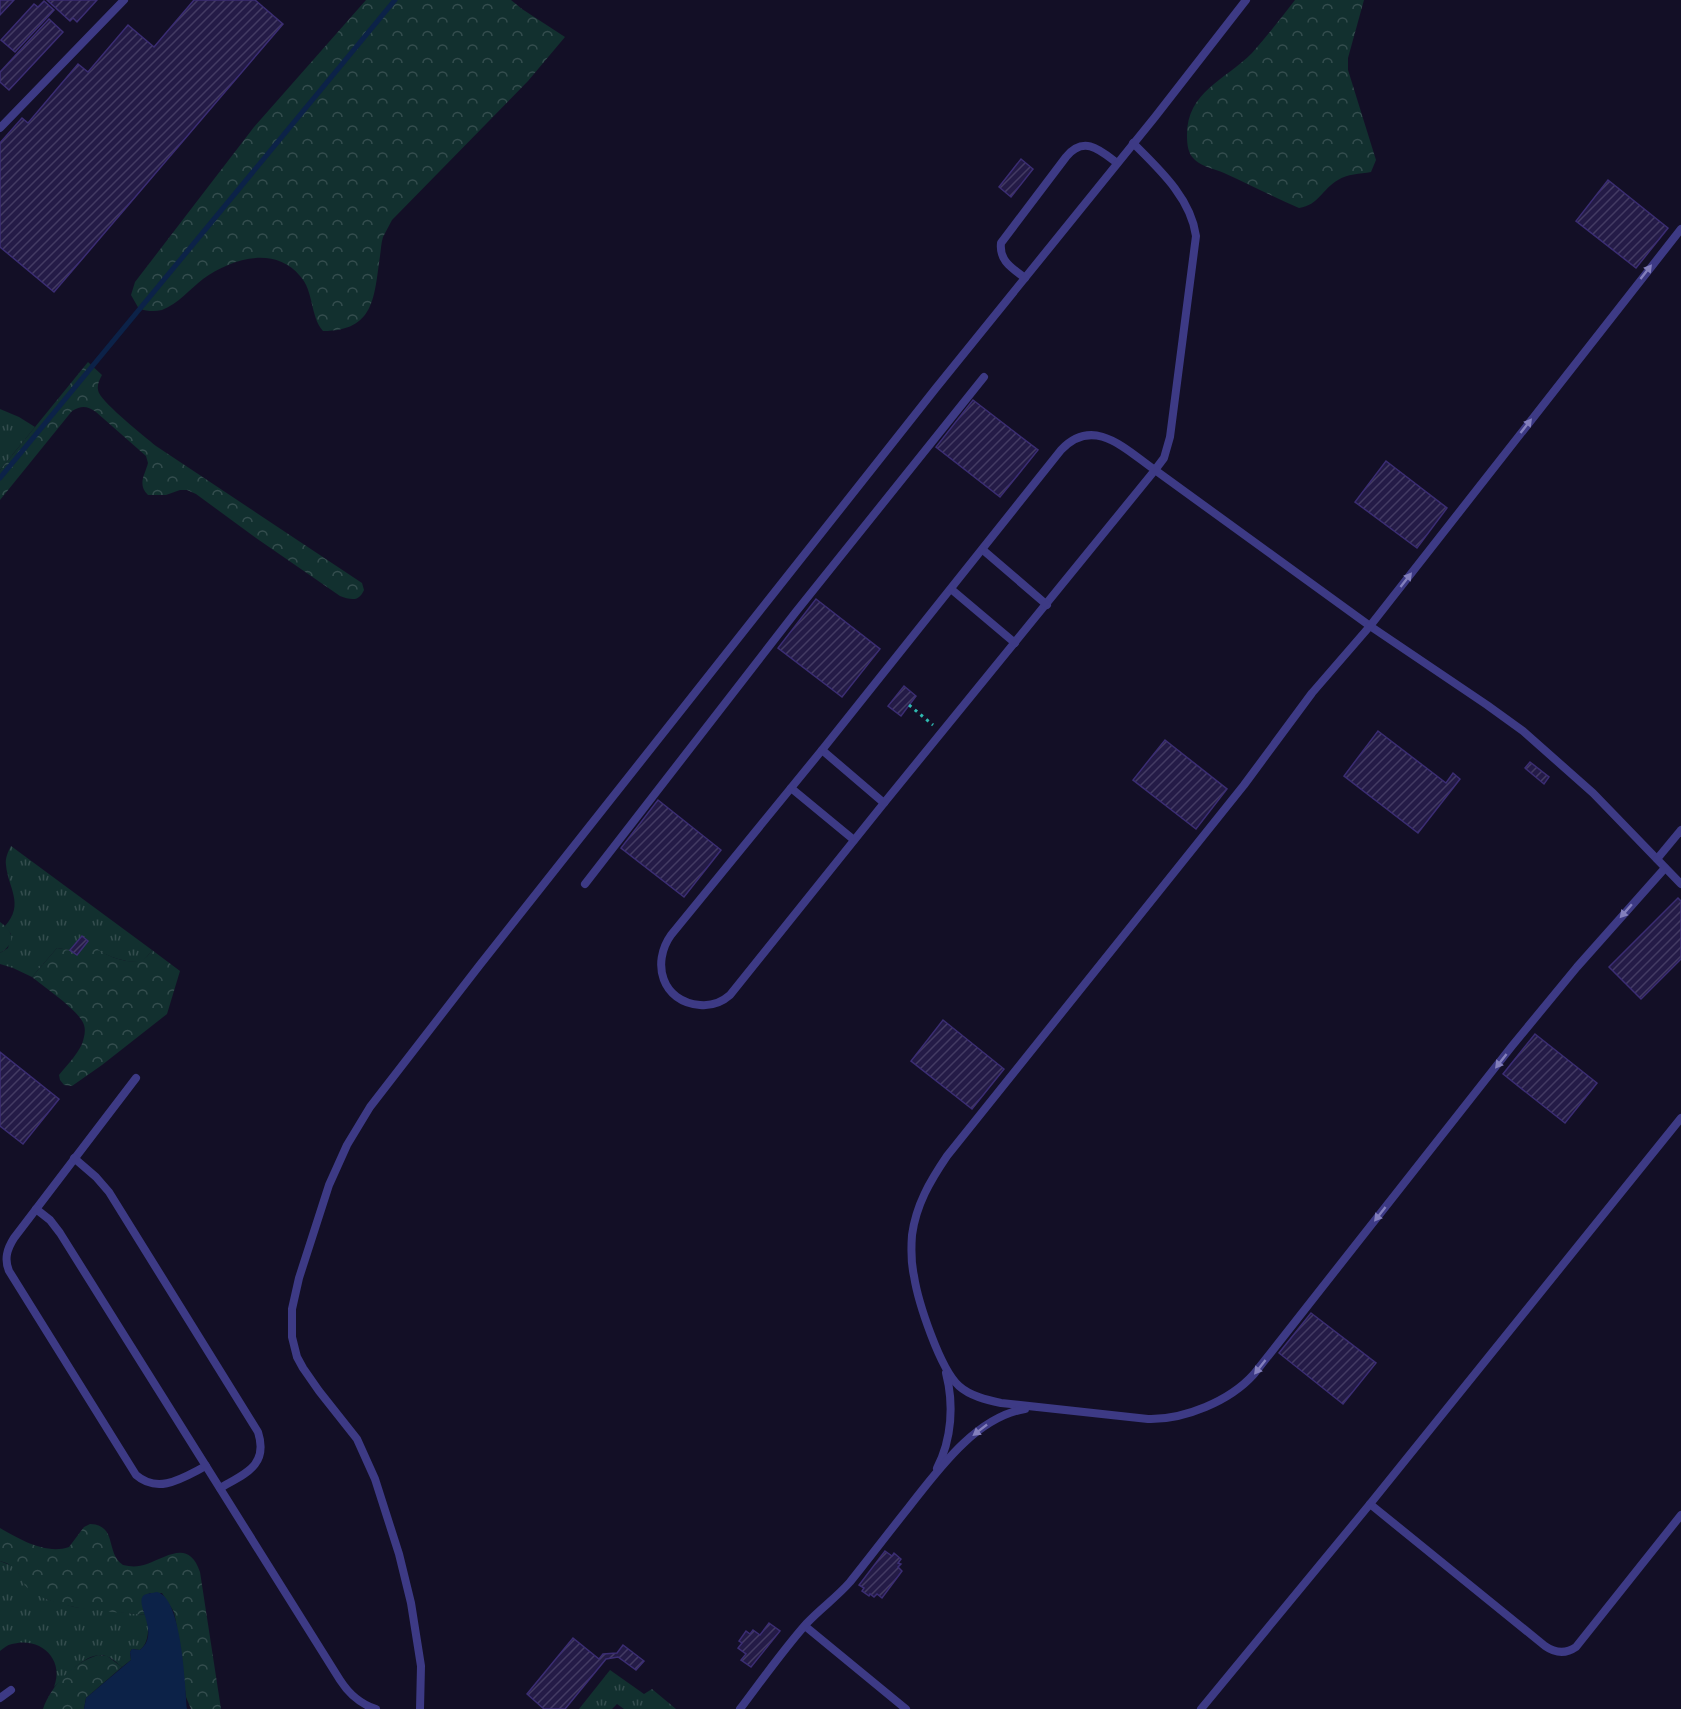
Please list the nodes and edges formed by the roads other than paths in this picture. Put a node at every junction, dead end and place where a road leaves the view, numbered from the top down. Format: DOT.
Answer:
graph roads {
  1 [pos="124,0"];
  2 [pos="1246,0"];
  3 [pos="0,128"];
  4 [pos="1133,144"];
  5 [pos="1117,164"];
  6 [pos="1681,229"];
  7 [pos="1025,278"];
  8 [pos="984,377"];
  9 [pos="1155,471"];
  10 [pos="983,550"];
  11 [pos="951,589"];
  12 [pos="1047,605"];
  13 [pos="1370,626"];
  14 [pos="1016,643"];
  15 [pos="822,750"];
  16 [pos="791,788"];
  17 [pos="884,803"];
  18 [pos="1681,830"];
  19 [pos="854,840"];
  20 [pos="1657,859"];
  21 [pos="1665,868"];
  22 [pos="585,884"];
  23 [pos="1681,884"];
  24 [pos="136,1077"];
  25 [pos="1681,1118"];
  26 [pos="74,1158"];
  27 [pos="36,1209"];
  28 [pos="944,1362"];
  29 [pos="1033,1407"];
  30 [pos="206,1466"];
  31 [pos="931,1479"];
  32 [pos="220,1488"];
  33 [pos="1370,1504"];
  34 [pos="1681,1515"];
  35 [pos="805,1626"];
  36 [pos="11,1690"];
  37 [pos="0,1698"];
  38 [pos="376,1709"];
  39 [pos="420,1709"];
  40 [pos="740,1709"];
  41 [pos="906,1709"];
  42 [pos="1201,1709"];
  1 -- 3 [label="lane"];
  2 -- 4 [label="lane"];
  4 -- 5 [label="lane"];
  4 -- 9 [label="lane"];
  5 -- 7 [label="lane"];
  5 -- 7 [label="lane"];
  13 -- 6 [label="lane, one-way"];
  7 -- 39 [label="lane"];
  8 -- 22 [label="lane"];
  9 -- 10 [label="lane"];
  9 -- 12 [label="lane"];
  9 -- 13 [label="lane"];
  10 -- 11 [label="lane"];
  10 -- 12 [label="lane"];
  11 -- 14 [label="lane"];
  11 -- 15 [label="lane"];
  12 -- 14 [label="lane"];
  13 -- 20 [label="lane"];
  13 -- 28 [label="lane"];
  14 -- 17 [label="lane"];
  15 -- 16 [label="lane"];
  15 -- 17 [label="lane"];
  16 -- 19 [label="lane"];
  16 -- 19 [label="lane"];
  17 -- 19 [label="lane"];
  18 -- 20 [label="lane"];
  20 -- 21 [label="lane"];
  21 -- 23 [label="lane"];
  21 -- 29 [label="lane, one-way"];
  24 -- 26 [label="lane"];
  25 -- 33 [label="lane"];
  26 -- 27 [label="lane"];
  26 -- 32 [label="lane"];
  27 -- 30 [label="lane"];
  27 -- 30 [label="lane"];
  28 -- 29 [label="lane"];
  28 -- 31 [label="lane"];
  29 -- 31 [label="lane, one-way"];
  30 -- 32 [label="lane"];
  31 -- 35 [label="lane"];
  32 -- 38 [label="lane"];
  33 -- 34 [label="lane"];
  33 -- 42 [label="lane"];
  35 -- 40 [label="lane"];
  35 -- 41 [label="lane"];
  36 -- 37 [label="lane"];
}
